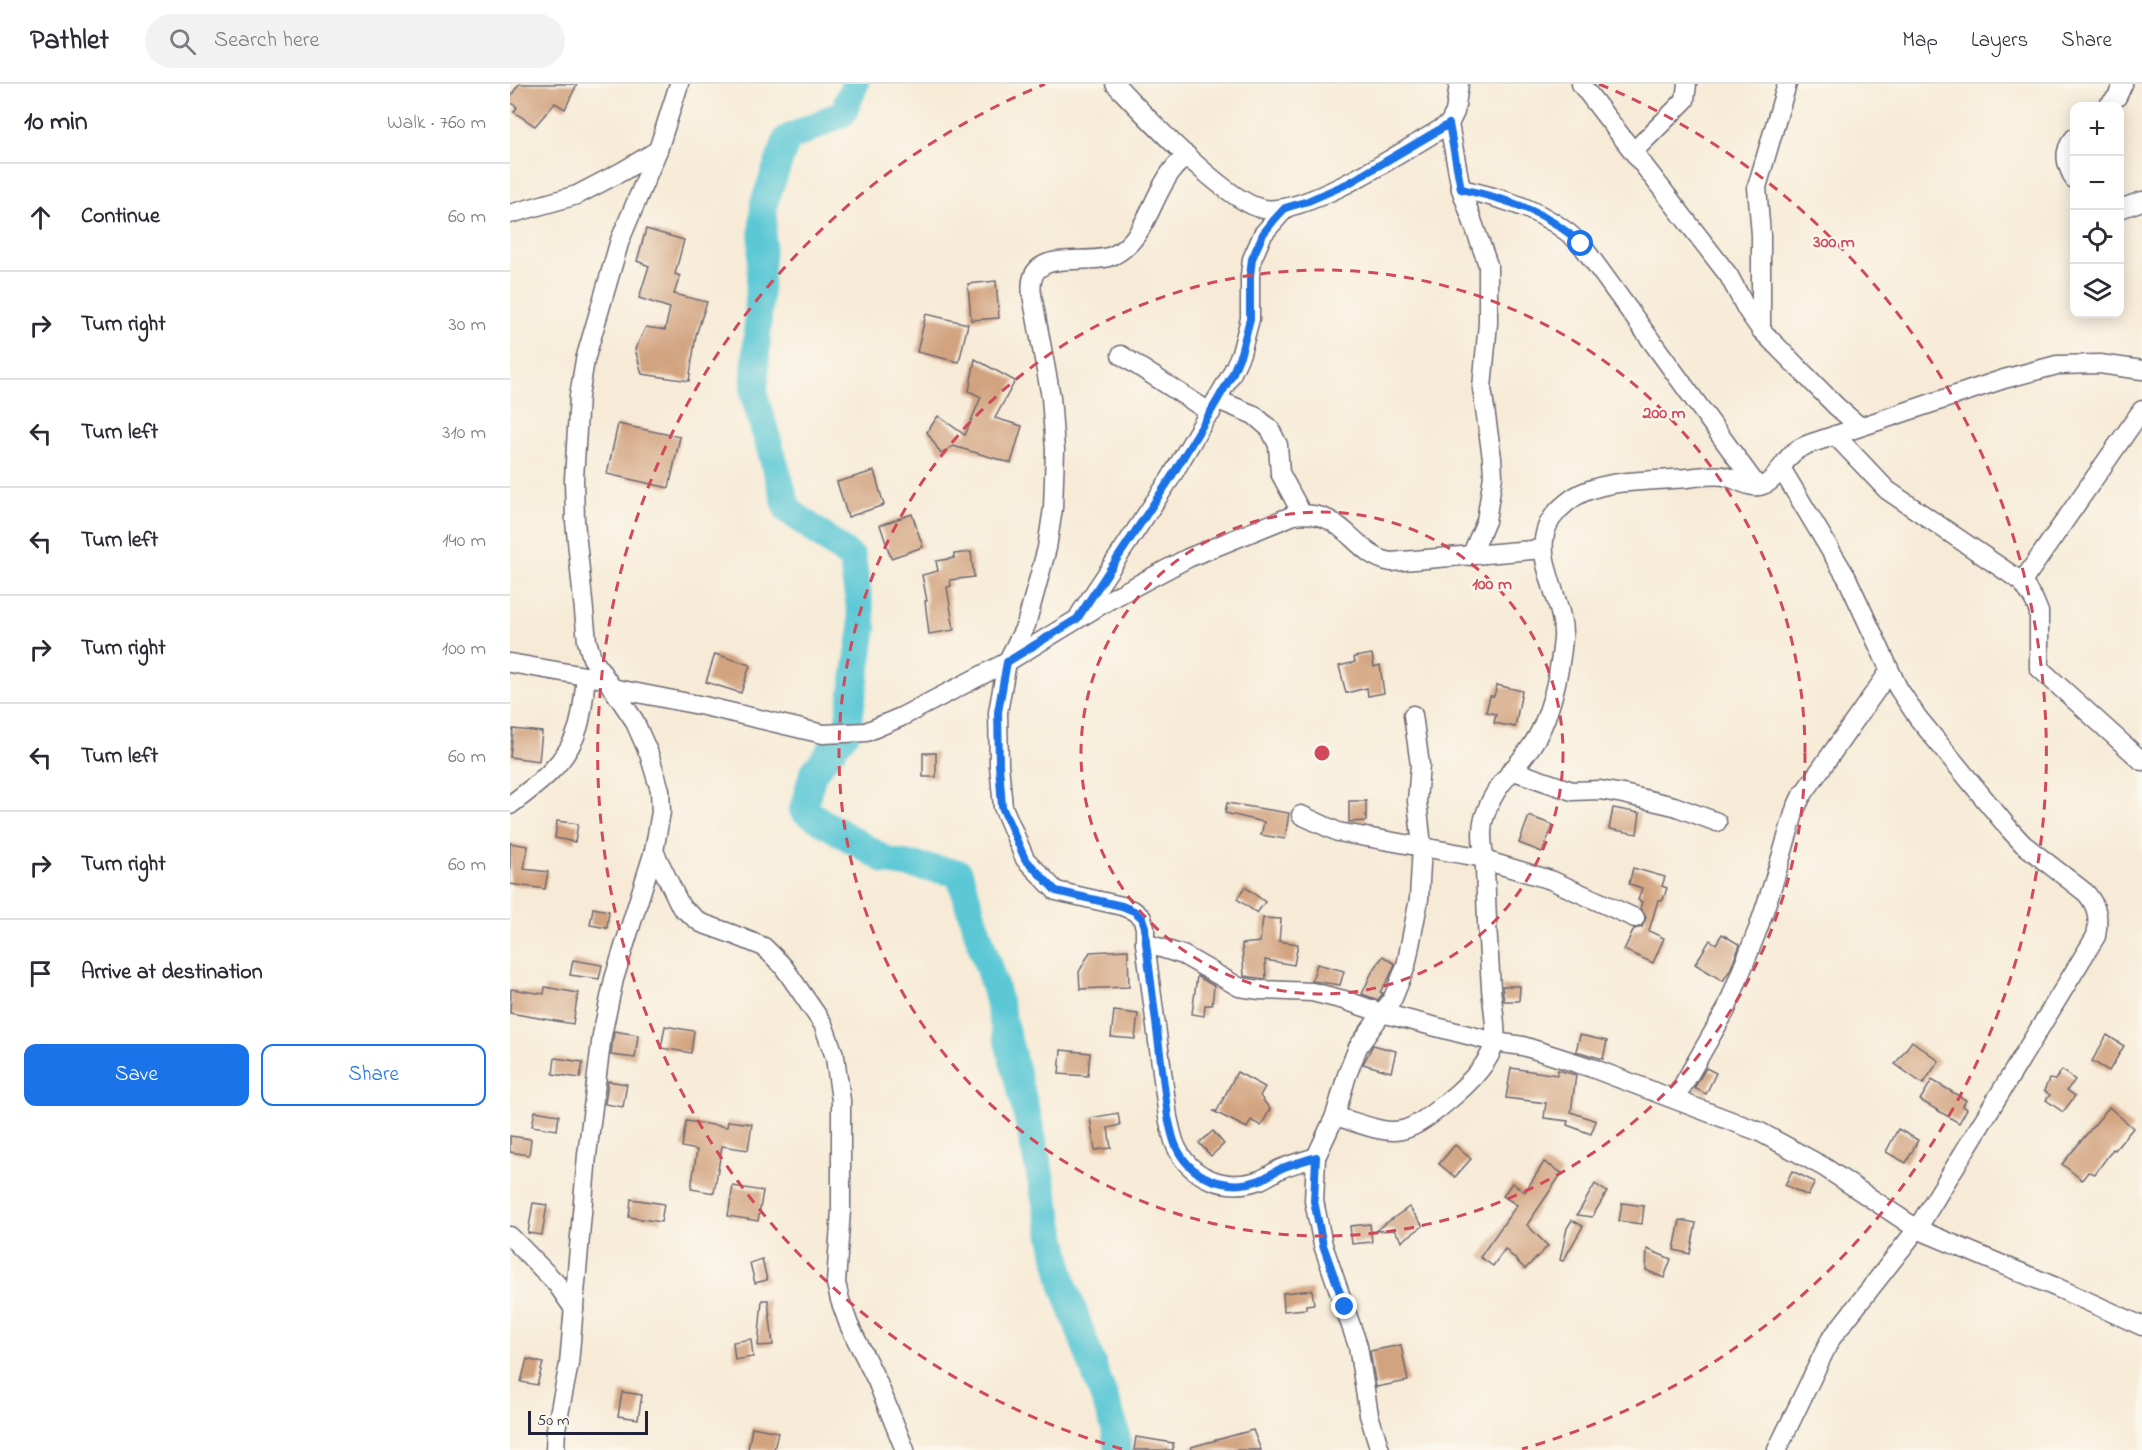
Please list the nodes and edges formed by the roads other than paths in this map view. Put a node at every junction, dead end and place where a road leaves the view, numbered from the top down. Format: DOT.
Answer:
graph roads {
  1 [pos="679,84"];
  2 [pos="1115,84"];
  3 [pos="1459,84"];
  4 [pos="1581,84"];
  5 [pos="1687,84"];
  6 [pos="1787,84"];
  7 [pos="2123,84"];
  8 [pos="2112,102"];
  9 [pos="1449,124"];
  10 [pos="2070,144"];
  11 [pos="658,150"];
  12 [pos="1634,151"];
  13 [pos="1187,155"];
  14 [pos="2070,170"];
  15 [pos="1461,189"];
  16 [pos="1238,198"];
  17 [pos="2142,201"];
  18 [pos="2124,207"];
  19 [pos="1285,208"];
  20 [pos="510,214"];
  21 [pos="1263,234"];
  22 [pos="1761,330"];
  23 [pos="1121,355"];
  24 [pos="2142,370"];
  25 [pos="1214,406"];
  26 [pos="2142,410"];
  27 [pos="1859,426"];
  28 [pos="1835,435"];
  29 [pos="1781,468"];
  30 [pos="1757,486"];
  31 [pos="1302,514"];
  32 [pos="1543,549"];
  33 [pos="1471,556"];
  34 [pos="2022,582"];
  35 [pos="1077,619"];
  36 [pos="1007,662"];
  37 [pos="510,663"];
  38 [pos="1889,672"];
  39 [pos="586,676"];
  40 [pos="608,683"];
  41 [pos="1413,715"];
  42 [pos="2142,761"];
  43 [pos="1510,771"];
  44 [pos="510,805"];
  45 [pos="1301,815"];
  46 [pos="1717,822"];
  47 [pos="1422,846"];
  48 [pos="654,851"];
  49 [pos="1484,859"];
  50 [pos="1635,918"];
  51 [pos="1146,943"];
  52 [pos="1382,1013"];
  53 [pos="1495,1042"];
  54 [pos="1675,1100"];
  55 [pos="1335,1116"];
  56 [pos="1316,1157"];
  57 [pos="1917,1229"];
  58 [pos="510,1236"];
  59 [pos="574,1309"];
  60 [pos="2142,1326"];
  61 [pos="555,1450"];
  62 [pos="905,1450"];
  63 [pos="1380,1450"];
  64 [pos="1777,1450"];
  1 -- 11 [label="street"];
  2 -- 13 [label="street"];
  3 -- 9 [label="street"];
  4 -- 12 [label="street"];
  5 -- 12 [label="street"];
  6 -- 22 [label="street"];
  7 -- 8 [label="street"];
  9 -- 15 [label="street"];
  9 -- 19 [label="street"];
  10 -- 14 [label="street"];
  11 -- 20 [label="street"];
  11 -- 40 [label="street"];
  12 -- 22 [label="street"];
  13 -- 16 [label="street"];
  13 -- 36 [label="street"];
  15 -- 30 [label="street"];
  15 -- 33 [label="street"];
  16 -- 19 [label="street"];
  16 -- 21 [label="street"];
  17 -- 18 [label="street"];
  19 -- 21 [label="street"];
  21 -- 25 [label="street"];
  22 -- 27 [label="street"];
  23 -- 25 [label="street"];
  24 -- 27 [label="street"];
  25 -- 31 [label="street"];
  25 -- 35 [label="street"];
  26 -- 34 [label="street"];
  27 -- 28 [label="street"];
  28 -- 29 [label="street"];
  28 -- 34 [label="street"];
  29 -- 30 [label="street"];
  29 -- 38 [label="street"];
  30 -- 32 [label="street"];
  31 -- 33 [label="street"];
  31 -- 35 [label="street"];
  32 -- 33 [label="street"];
  32 -- 43 [label="street"];
  34 -- 42 [label="street"];
  35 -- 36 [label="street"];
  36 -- 40 [label="street"];
  36 -- 51 [label="street"];
  37 -- 39 [label="street"];
  38 -- 54 [label="street"];
  38 -- 57 [label="street"];
  39 -- 40 [label="street"];
  39 -- 44 [label="street"];
  40 -- 48 [label="street"];
  41 -- 47 [label="street"];
  43 -- 46 [label="street"];
  43 -- 49 [label="street"];
  45 -- 47 [label="street"];
  47 -- 49 [label="street"];
  47 -- 52 [label="street"];
  48 -- 59 [label="street"];
  48 -- 62 [label="street"];
  49 -- 50 [label="street"];
  49 -- 53 [label="street"];
  51 -- 52 [label="street"];
  51 -- 56 [label="street"];
  52 -- 53 [label="street"];
  52 -- 55 [label="street"];
  53 -- 54 [label="street"];
  53 -- 55 [label="street"];
  54 -- 57 [label="street"];
  55 -- 56 [label="street"];
  56 -- 63 [label="street"];
  57 -- 60 [label="street"];
  57 -- 64 [label="street"];
  58 -- 59 [label="street"];
  59 -- 61 [label="street"];
}
